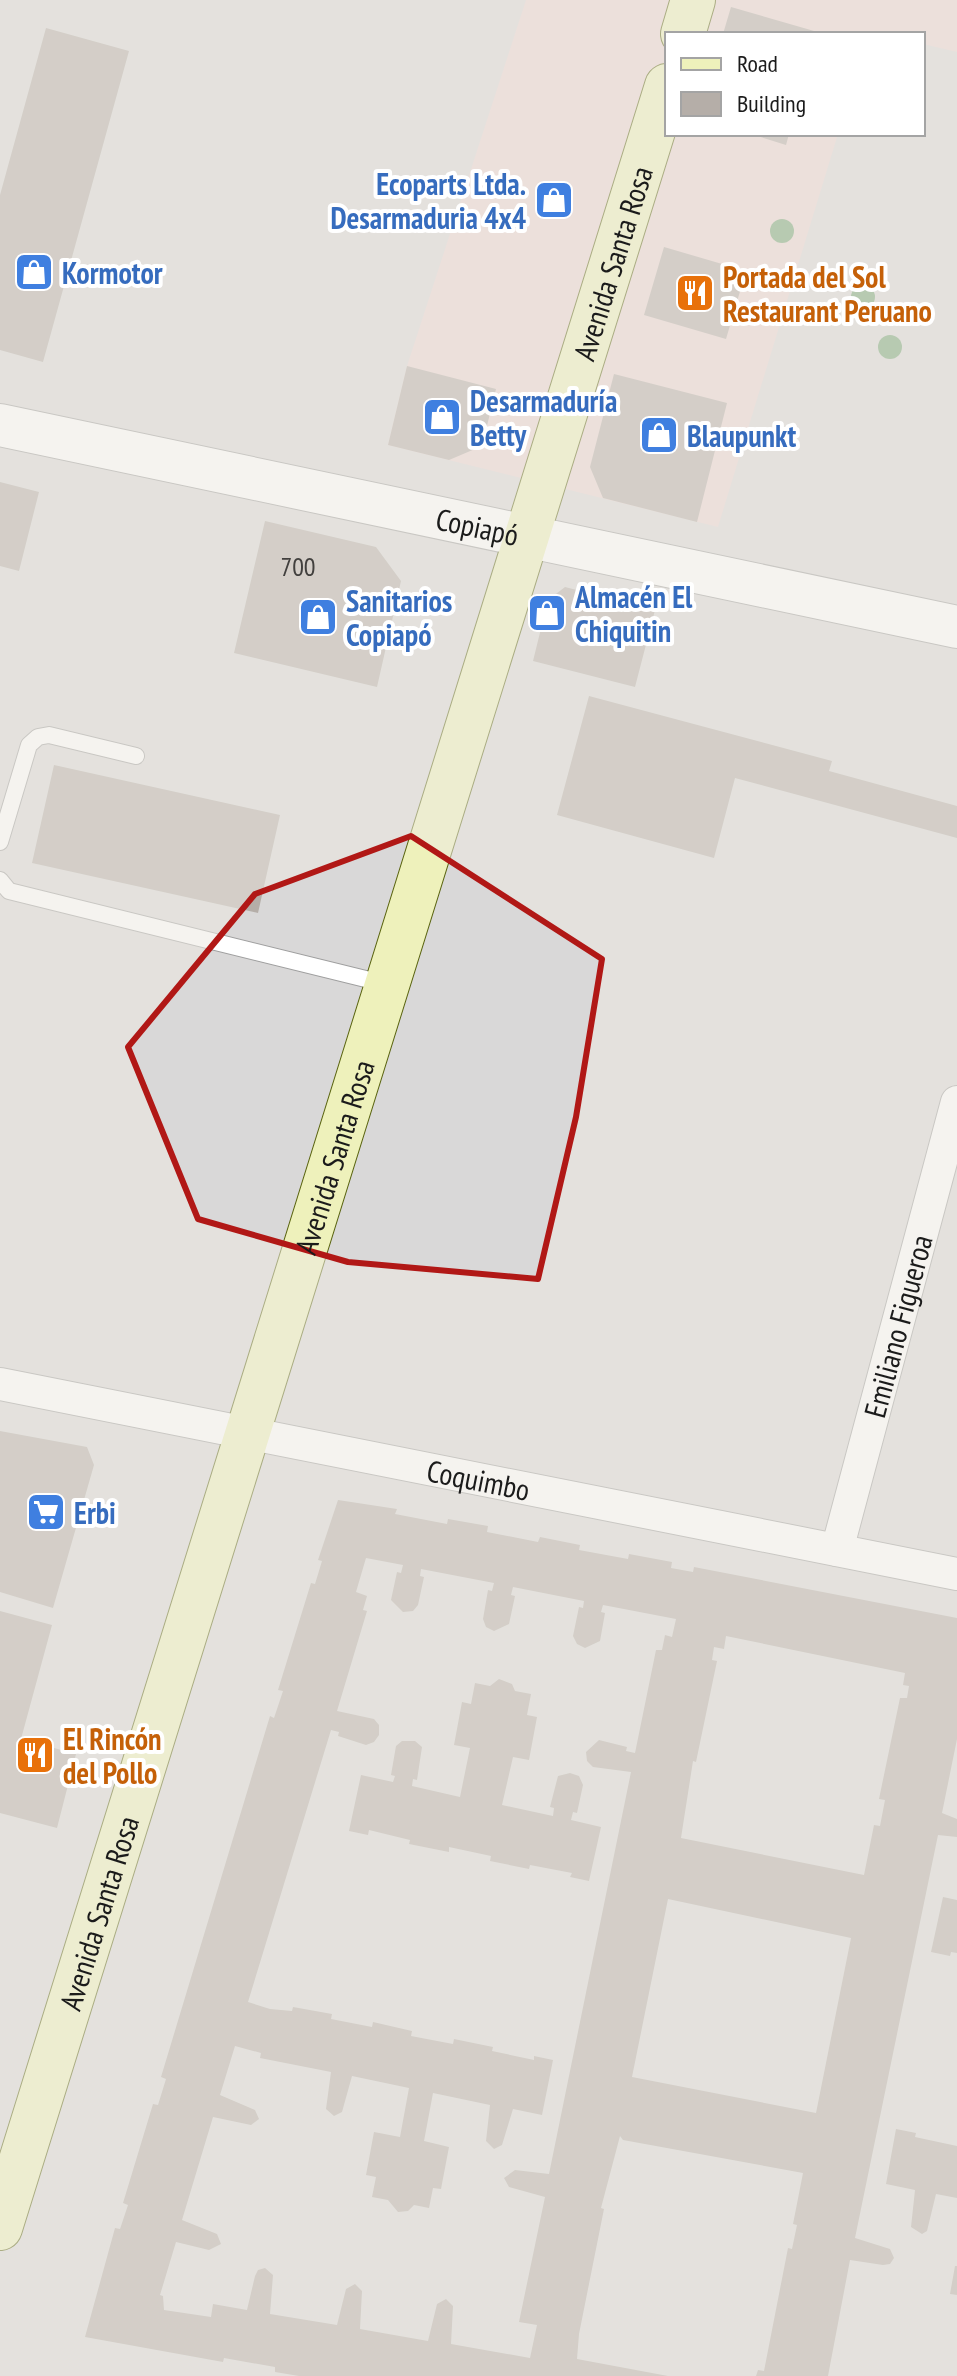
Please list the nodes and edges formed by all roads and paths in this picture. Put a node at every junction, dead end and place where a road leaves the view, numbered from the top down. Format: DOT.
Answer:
graph roads {
  1 [pos="693,0"];
  2 [pos="684,32"];
  3 [pos="665,92"];
  4 [pos="0,425"];
  5 [pos="528,536"];
  6 [pos="957,627"];
  7 [pos="136,756"];
  8 [pos="0,842"];
  9 [pos="0,880"];
  10 [pos="387,985"];
  11 [pos="957,1102"];
  12 [pos="0,1384"];
  13 [pos="248,1431"];
  14 [pos="837,1550"];
  15 [pos="957,1574"];
  16 [pos="0,2228"];
  1 -- 2 [label="main road"];
  3 -- 5 [label="main road, Avenida Santa Rosa"];
  4 -- 5 [label="street, Copiapó"];
  5 -- 6 [label="street, Copiapó"];
  5 -- 10 [label="main road, Avenida Santa Rosa"];
  7 -- 8 [label="lane"];
  9 -- 10 [label="lane"];
  10 -- 13 [label="main road, Avenida Santa Rosa"];
  11 -- 14 [label="street, Emiliano Figueroa"];
  12 -- 13 [label="street, Coquimbo"];
  13 -- 14 [label="street, Coquimbo"];
  13 -- 16 [label="main road, Avenida Santa Rosa"];
  14 -- 15 [label="street, Coquimbo"];
}
